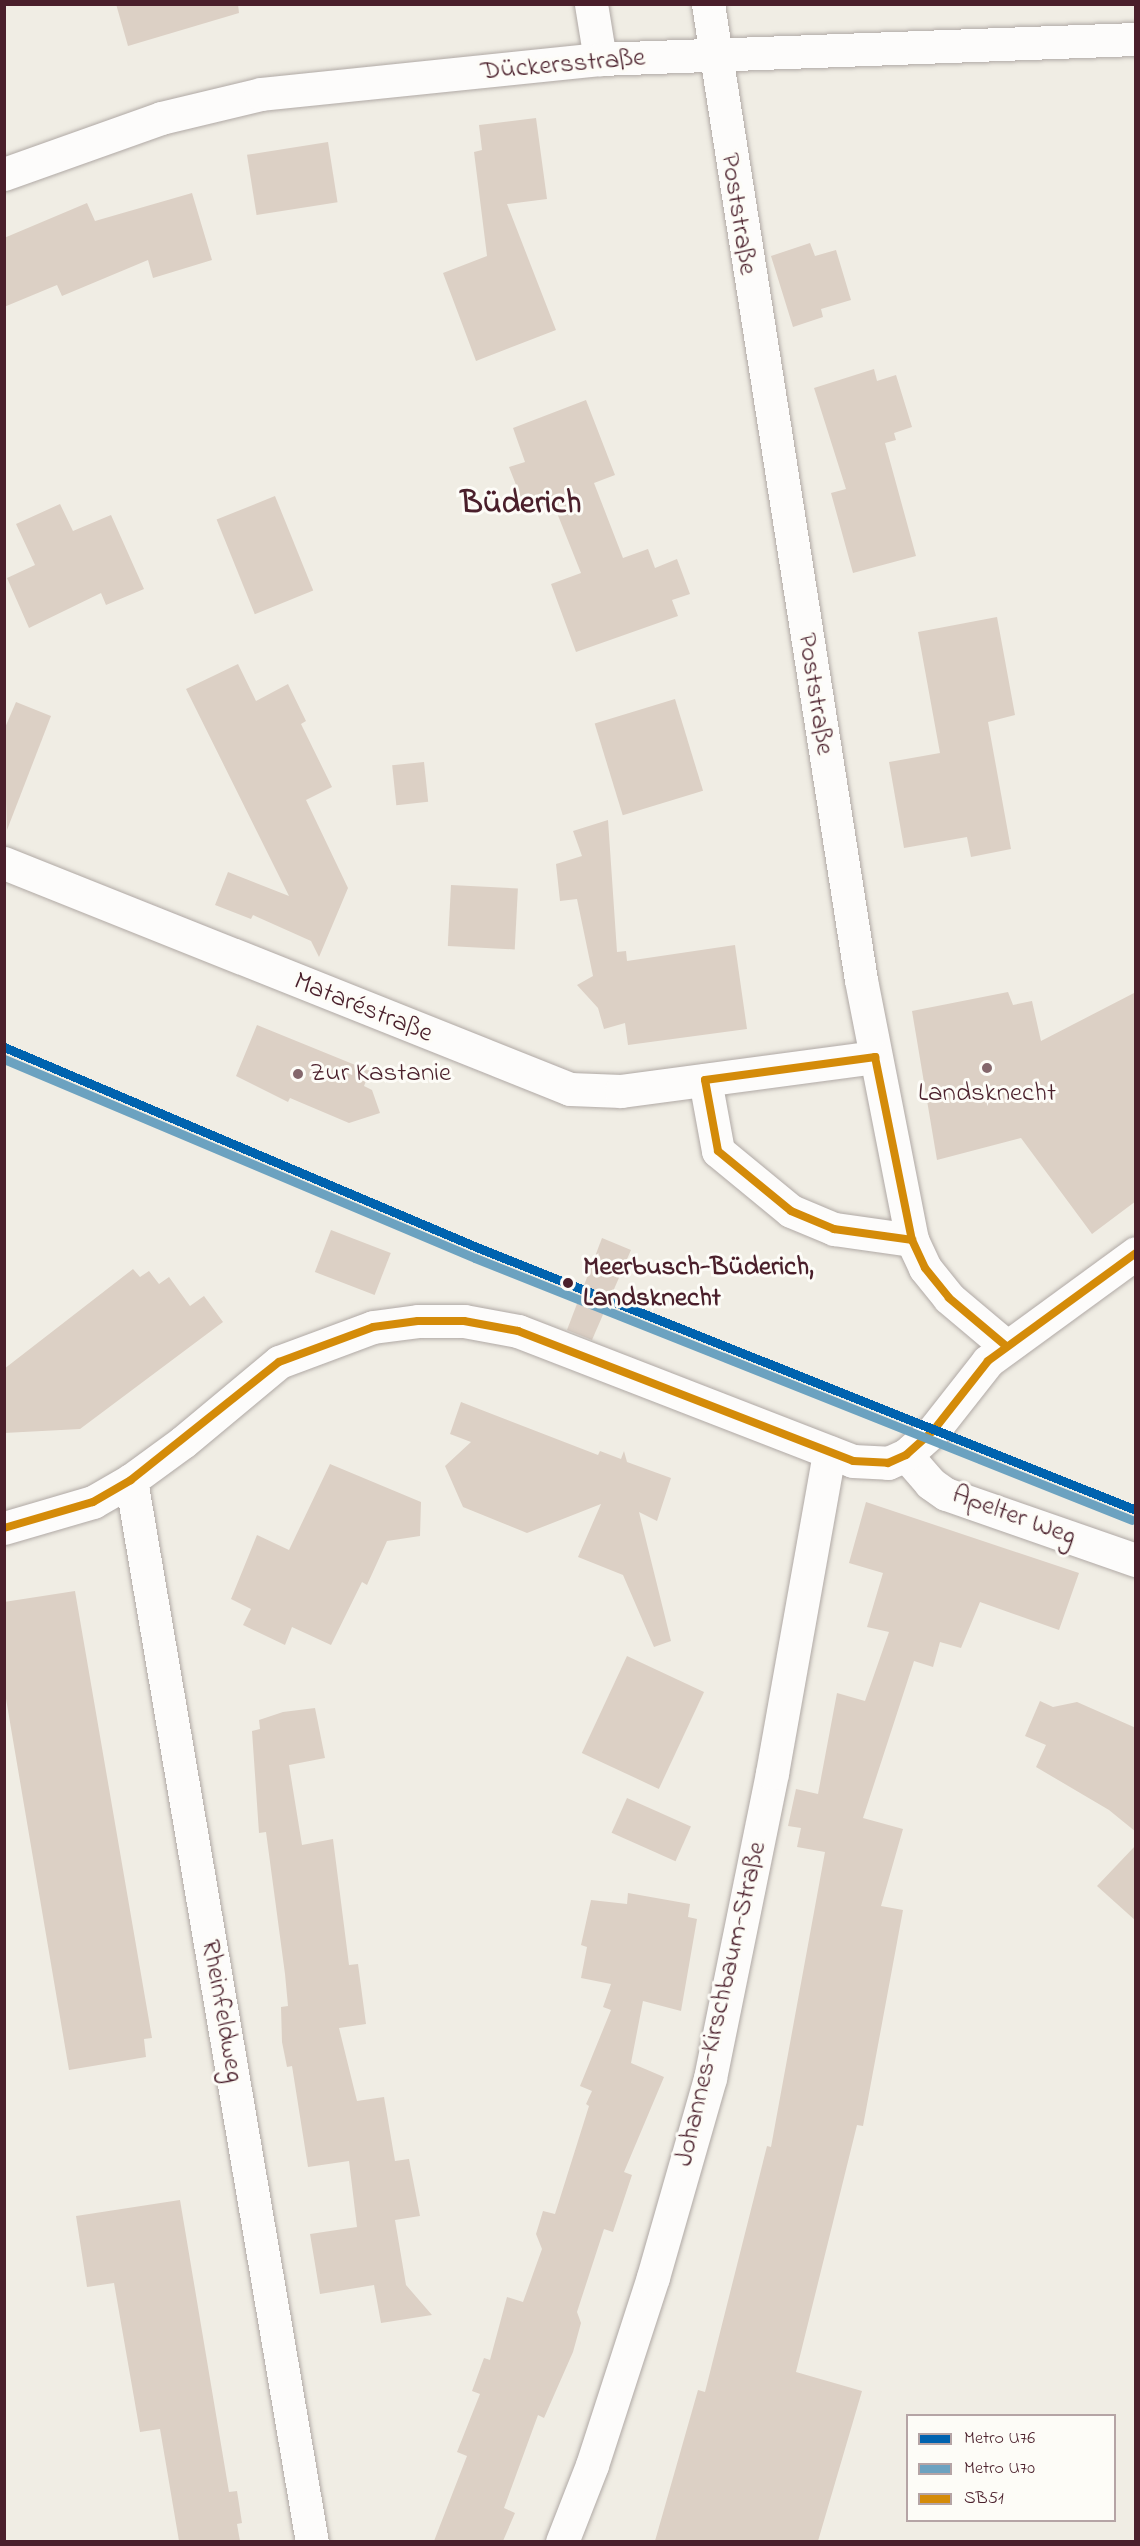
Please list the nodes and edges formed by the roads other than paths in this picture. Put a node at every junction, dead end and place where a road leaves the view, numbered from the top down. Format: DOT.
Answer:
graph roads {
  1 [pos="591,4"];
  2 [pos="708,4"];
  3 [pos="1136,39"];
  4 [pos="713,55"];
  5 [pos="600,59"];
  6 [pos="4,174"];
  7 [pos="4,863"];
  8 [pos="875,1057"];
  9 [pos="705,1080"];
  10 [pos="912,1240"];
  11 [pos="1136,1253"];
  12 [pos="1006,1346"];
  13 [pos="829,1452"];
  14 [pos="906,1455"];
  15 [pos="130,1480"];
  16 [pos="4,1528"];
  17 [pos="1136,1560"];
  18 [pos="312,2541"];
  19 [pos="562,2541"];
  1 -- 5 [label="street"];
  2 -- 4 [label="street, Poststraße"];
  3 -- 4 [label="street, Dückersstraße"];
  4 -- 5 [label="street, Dückersstraße"];
  4 -- 8 [label="street, Poststraße"];
  5 -- 6 [label="street, Dückersstraße"];
  7 -- 9 [label="street, Mataréstraße"];
  8 -- 9 [label="street, Mataréstraße"];
  8 -- 10 [label="street, Poststraße"];
  9 -- 10 [label="street"];
  10 -- 12 [label="street, Poststraße"];
  11 -- 12 [label="street"];
  12 -- 14 [label="street"];
  13 -- 14 [label="street"];
  13 -- 15 [label="street"];
  13 -- 19 [label="street, Johannes-Kirschbaum-Straße"];
  14 -- 17 [label="street, Apelter Weg"];
  15 -- 16 [label="street"];
  15 -- 18 [label="street, Rheinfeldweg"];
}
